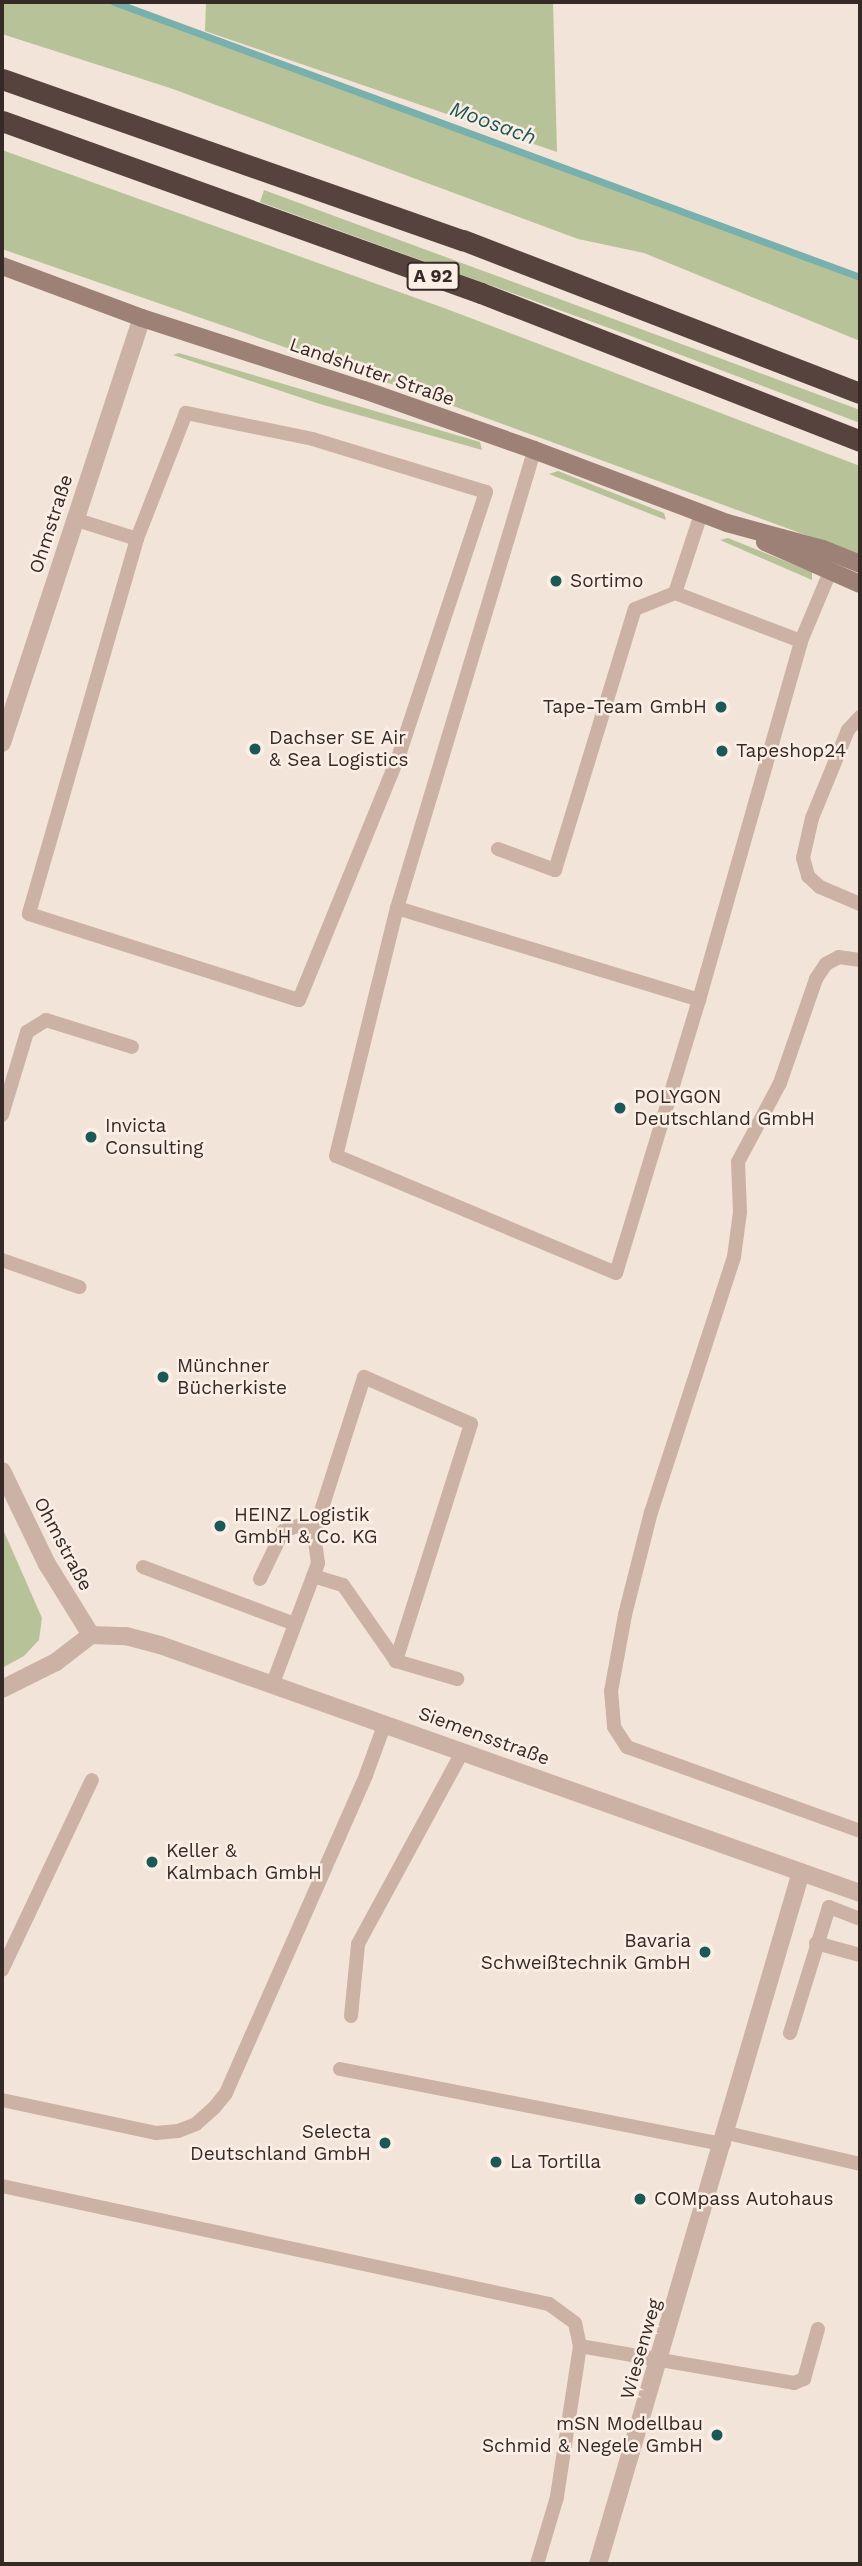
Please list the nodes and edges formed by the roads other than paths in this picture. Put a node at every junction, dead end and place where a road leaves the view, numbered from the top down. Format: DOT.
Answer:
graph roads {
  1 [pos="2,79"];
  2 [pos="2,121"];
  3 [pos="2,267"];
  4 [pos="142,318"];
  5 [pos="860,393"];
  6 [pos="860,441"];
  7 [pos="534,450"];
  8 [pos="701,514"];
  9 [pos="74,519"];
  10 [pos="727,523"];
  11 [pos="137,539"];
  12 [pos="860,564"];
  13 [pos="830,572"];
  14 [pos="860,584"];
  15 [pos="675,593"];
  16 [pos="801,642"];
  17 [pos="860,717"];
  18 [pos="2,743"];
  19 [pos="498,849"];
  20 [pos="860,904"];
  21 [pos="397,908"];
  22 [pos="860,960"];
  23 [pos="699,1000"];
  24 [pos="132,1047"];
  25 [pos="2,1115"];
  26 [pos="2,1260"];
  27 [pos="79,1287"];
  28 [pos="2,1471"];
  29 [pos="314,1533"];
  30 [pos="143,1567"];
  31 [pos="313,1576"];
  32 [pos="260,1579"];
  33 [pos="295,1624"];
  34 [pos="91,1635"];
  35 [pos="396,1661"];
  36 [pos="457,1679"];
  37 [pos="273,1683"];
  38 [pos="2,1689"];
  39 [pos="385,1723"];
  40 [pos="463,1751"];
  41 [pos="92,1780"];
  42 [pos="860,1831"];
  43 [pos="802,1872"];
  44 [pos="860,1893"];
  45 [pos="860,1919"];
  46 [pos="816,1943"];
  47 [pos="860,1955"];
  48 [pos="2,1970"];
  49 [pos="351,2016"];
  50 [pos="790,2032"];
  51 [pos="340,2069"];
  52 [pos="2,2100"];
  53 [pos="725,2139"];
  54 [pos="860,2164"];
  55 [pos="2,2186"];
  56 [pos="818,2329"];
  57 [pos="580,2346"];
  58 [pos="661,2358"];
  59 [pos="537,2564"];
  60 [pos="598,2564"];
  1 -- 5 [label="highway, A 92"];
  2 -- 6 [label="highway, A 92"];
  3 -- 4 [label="main road, Landshuter Straße"];
  4 -- 7 [label="main road, Landshuter Straße"];
  4 -- 9 [label="street, Ohmstraße"];
  7 -- 8 [label="main road, Landshuter Straße"];
  7 -- 21 [label="lane"];
  8 -- 10 [label="main road, Landshuter Straße"];
  8 -- 15 [label="lane"];
  9 -- 11 [label="lane"];
  9 -- 18 [label="street, Ohmstraße"];
  10 -- 12 [label="main road, Landshuter Straße"];
  10 -- 13 [label="main road, Landshuter Straße"];
  11 -- 11 [label="lane"];
  13 -- 14 [label="main road, Landshuter Straße"];
  13 -- 16 [label="lane"];
  15 -- 16 [label="lane"];
  15 -- 19 [label="lane"];
  16 -- 23 [label="lane"];
  17 -- 20 [label="lane"];
  21 -- 23 [label="lane"];
  21 -- 23 [label="lane"];
  22 -- 42 [label="lane"];
  24 -- 25 [label="lane"];
  26 -- 27 [label="lane"];
  28 -- 34 [label="street, Ohmstraße"];
  29 -- 31 [label="lane"];
  29 -- 32 [label="lane"];
  29 -- 35 [label="lane"];
  30 -- 33 [label="lane"];
  31 -- 33 [label="lane"];
  31 -- 35 [label="lane"];
  33 -- 37 [label="lane"];
  34 -- 37 [label="street, Siemensstraße"];
  34 -- 38 [label="street"];
  35 -- 36 [label="lane"];
  37 -- 39 [label="street, Siemensstraße"];
  39 -- 40 [label="street, Siemensstraße"];
  39 -- 52 [label="lane"];
  40 -- 43 [label="street, Siemensstraße"];
  40 -- 49 [label="lane"];
  41 -- 48 [label="lane"];
  43 -- 44 [label="street, Siemensstraße"];
  43 -- 53 [label="street, Wiesenweg"];
  45 -- 46 [label="lane"];
  46 -- 47 [label="lane"];
  46 -- 50 [label="lane"];
  51 -- 53 [label="lane"];
  53 -- 54 [label="lane"];
  53 -- 58 [label="street, Wiesenweg"];
  55 -- 57 [label="lane"];
  56 -- 58 [label="lane"];
  57 -- 58 [label="lane"];
  57 -- 59 [label="lane"];
  58 -- 60 [label="street, Wiesenweg"];
}
